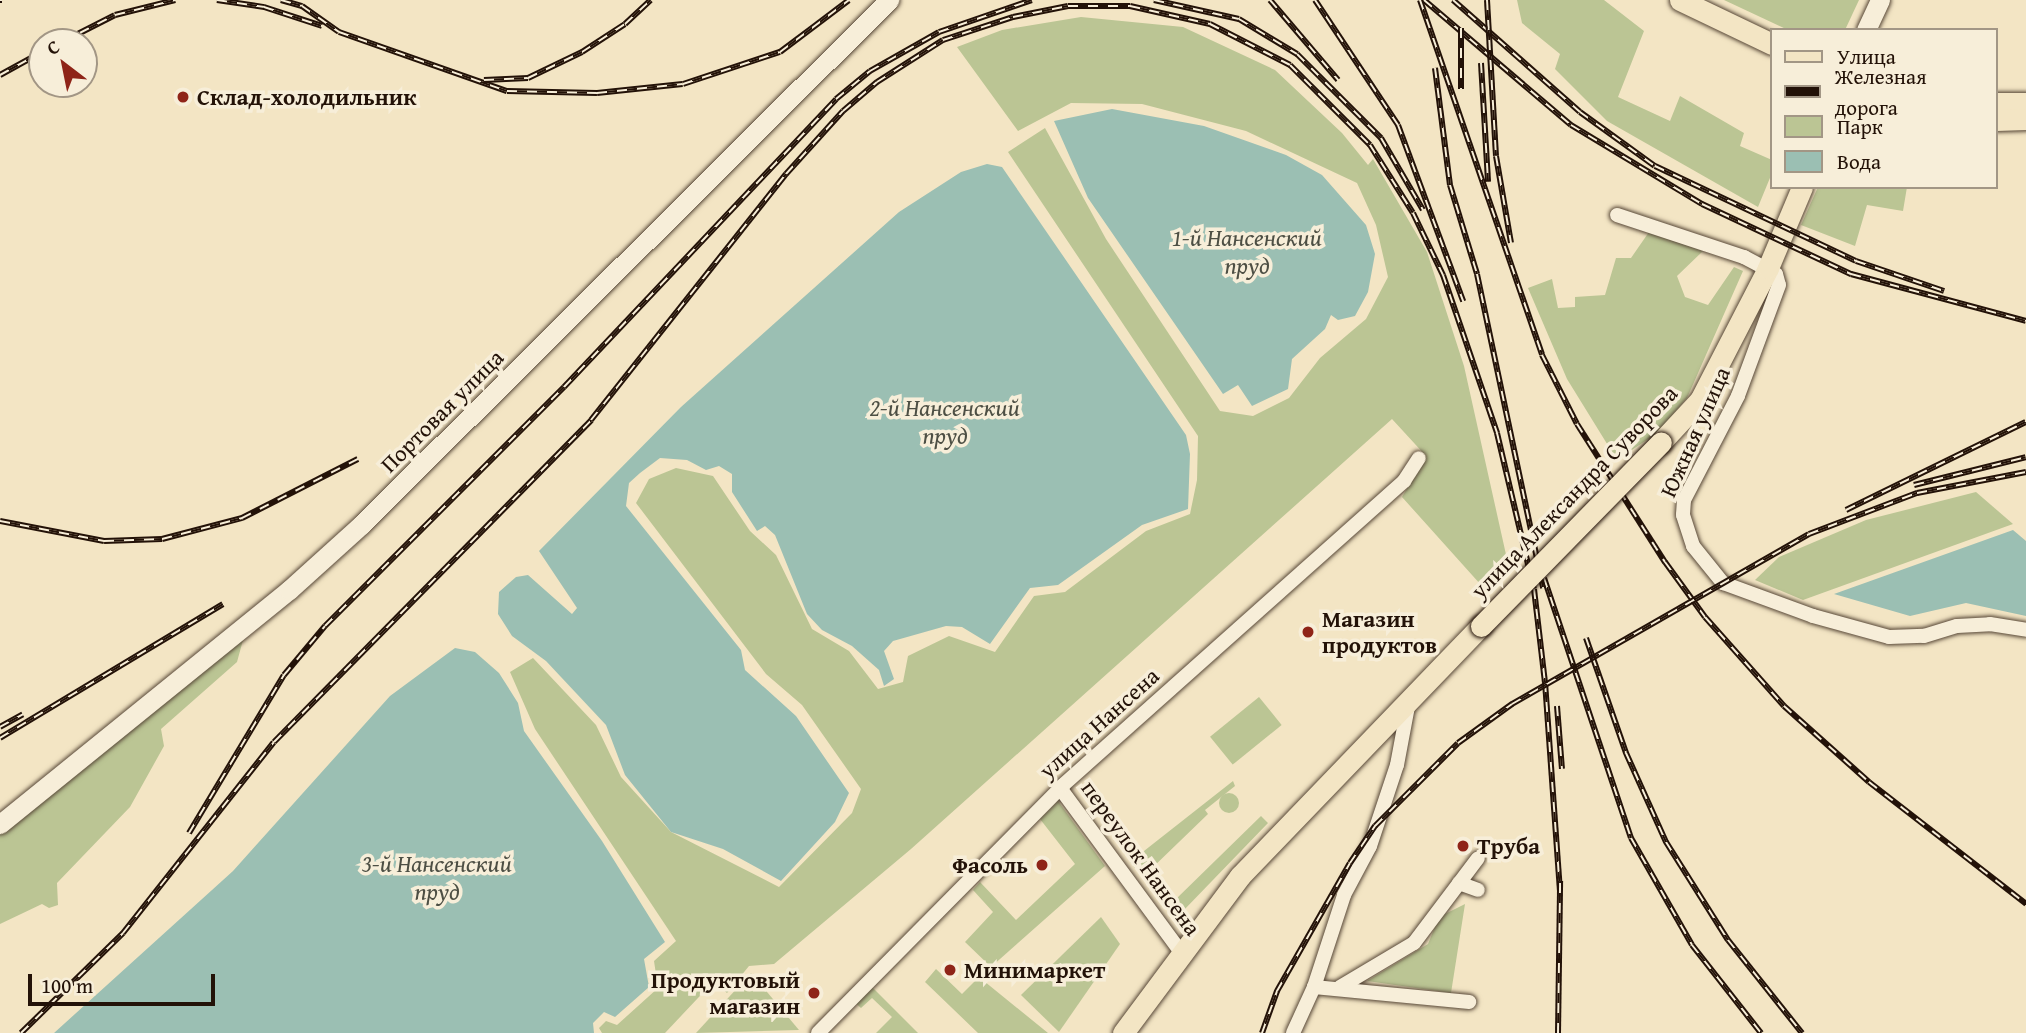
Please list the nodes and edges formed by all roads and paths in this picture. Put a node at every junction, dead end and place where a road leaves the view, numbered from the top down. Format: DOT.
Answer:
graph roads {
  1 [pos="889,0"];
  2 [pos="1680,0"];
  3 [pos="1868,0"];
  4 [pos="1880,0"];
  5 [pos="1855,28"];
  6 [pos="1867,28"];
  7 [pos="1770,43"];
  8 [pos="1998,103"];
  9 [pos="2026,103"];
  10 [pos="2026,119"];
  11 [pos="1998,120"];
  12 [pos="1801,189"];
  13 [pos="1618,215"];
  14 [pos="1772,271"];
  15 [pos="1419,458"];
  16 [pos="2026,630"];
  17 [pos="1409,700"];
  18 [pos="1060,788"];
  19 [pos="0,824"];
  20 [pos="1478,858"];
  21 [pos="1460,883"];
  22 [pos="1478,890"];
  23 [pos="1376,951"];
  24 [pos="1184,956"];
  25 [pos="1367,969"];
  26 [pos="1314,987"];
  27 [pos="1340,988"];
  28 [pos="1469,1002"];
  29 [pos="818,1033"];
  30 [pos="1122,1033"];
  31 [pos="1293,1033"];
  1 -- 19 [label="main road, Портовая улица"];
  2 -- 7 [label="main road"];
  3 -- 5 [label="main road"];
  4 -- 6 [label="main road"];
  8 -- 9 [label="main road"];
  10 -- 11 [label="main road"];
  12 -- 14 [label="main road, улица Александра Суворова"];
  13 -- 14 [label="street"];
  14 -- 16 [label="street, Южная улица"];
  14 -- 17 [label="main road, улица Александра Суворова, bridge"];
  15 -- 18 [label="street, улица Нансена"];
  17 -- 24 [label="main road, улица Александра Суворова"];
  17 -- 26 [label="street"];
  18 -- 24 [label="street, переулок Нансена"];
  18 -- 29 [label="street, улица Нансена"];
  20 -- 21 [label="street"];
  21 -- 22 [label="street"];
  21 -- 25 [label="street"];
  23 -- 25 [label="street"];
  24 -- 30 [label="main road, улица Александра Суворова"];
  25 -- 27 [label="street"];
  26 -- 27 [label="street"];
  26 -- 31 [label="street"];
  27 -- 28 [label="street"];
}
